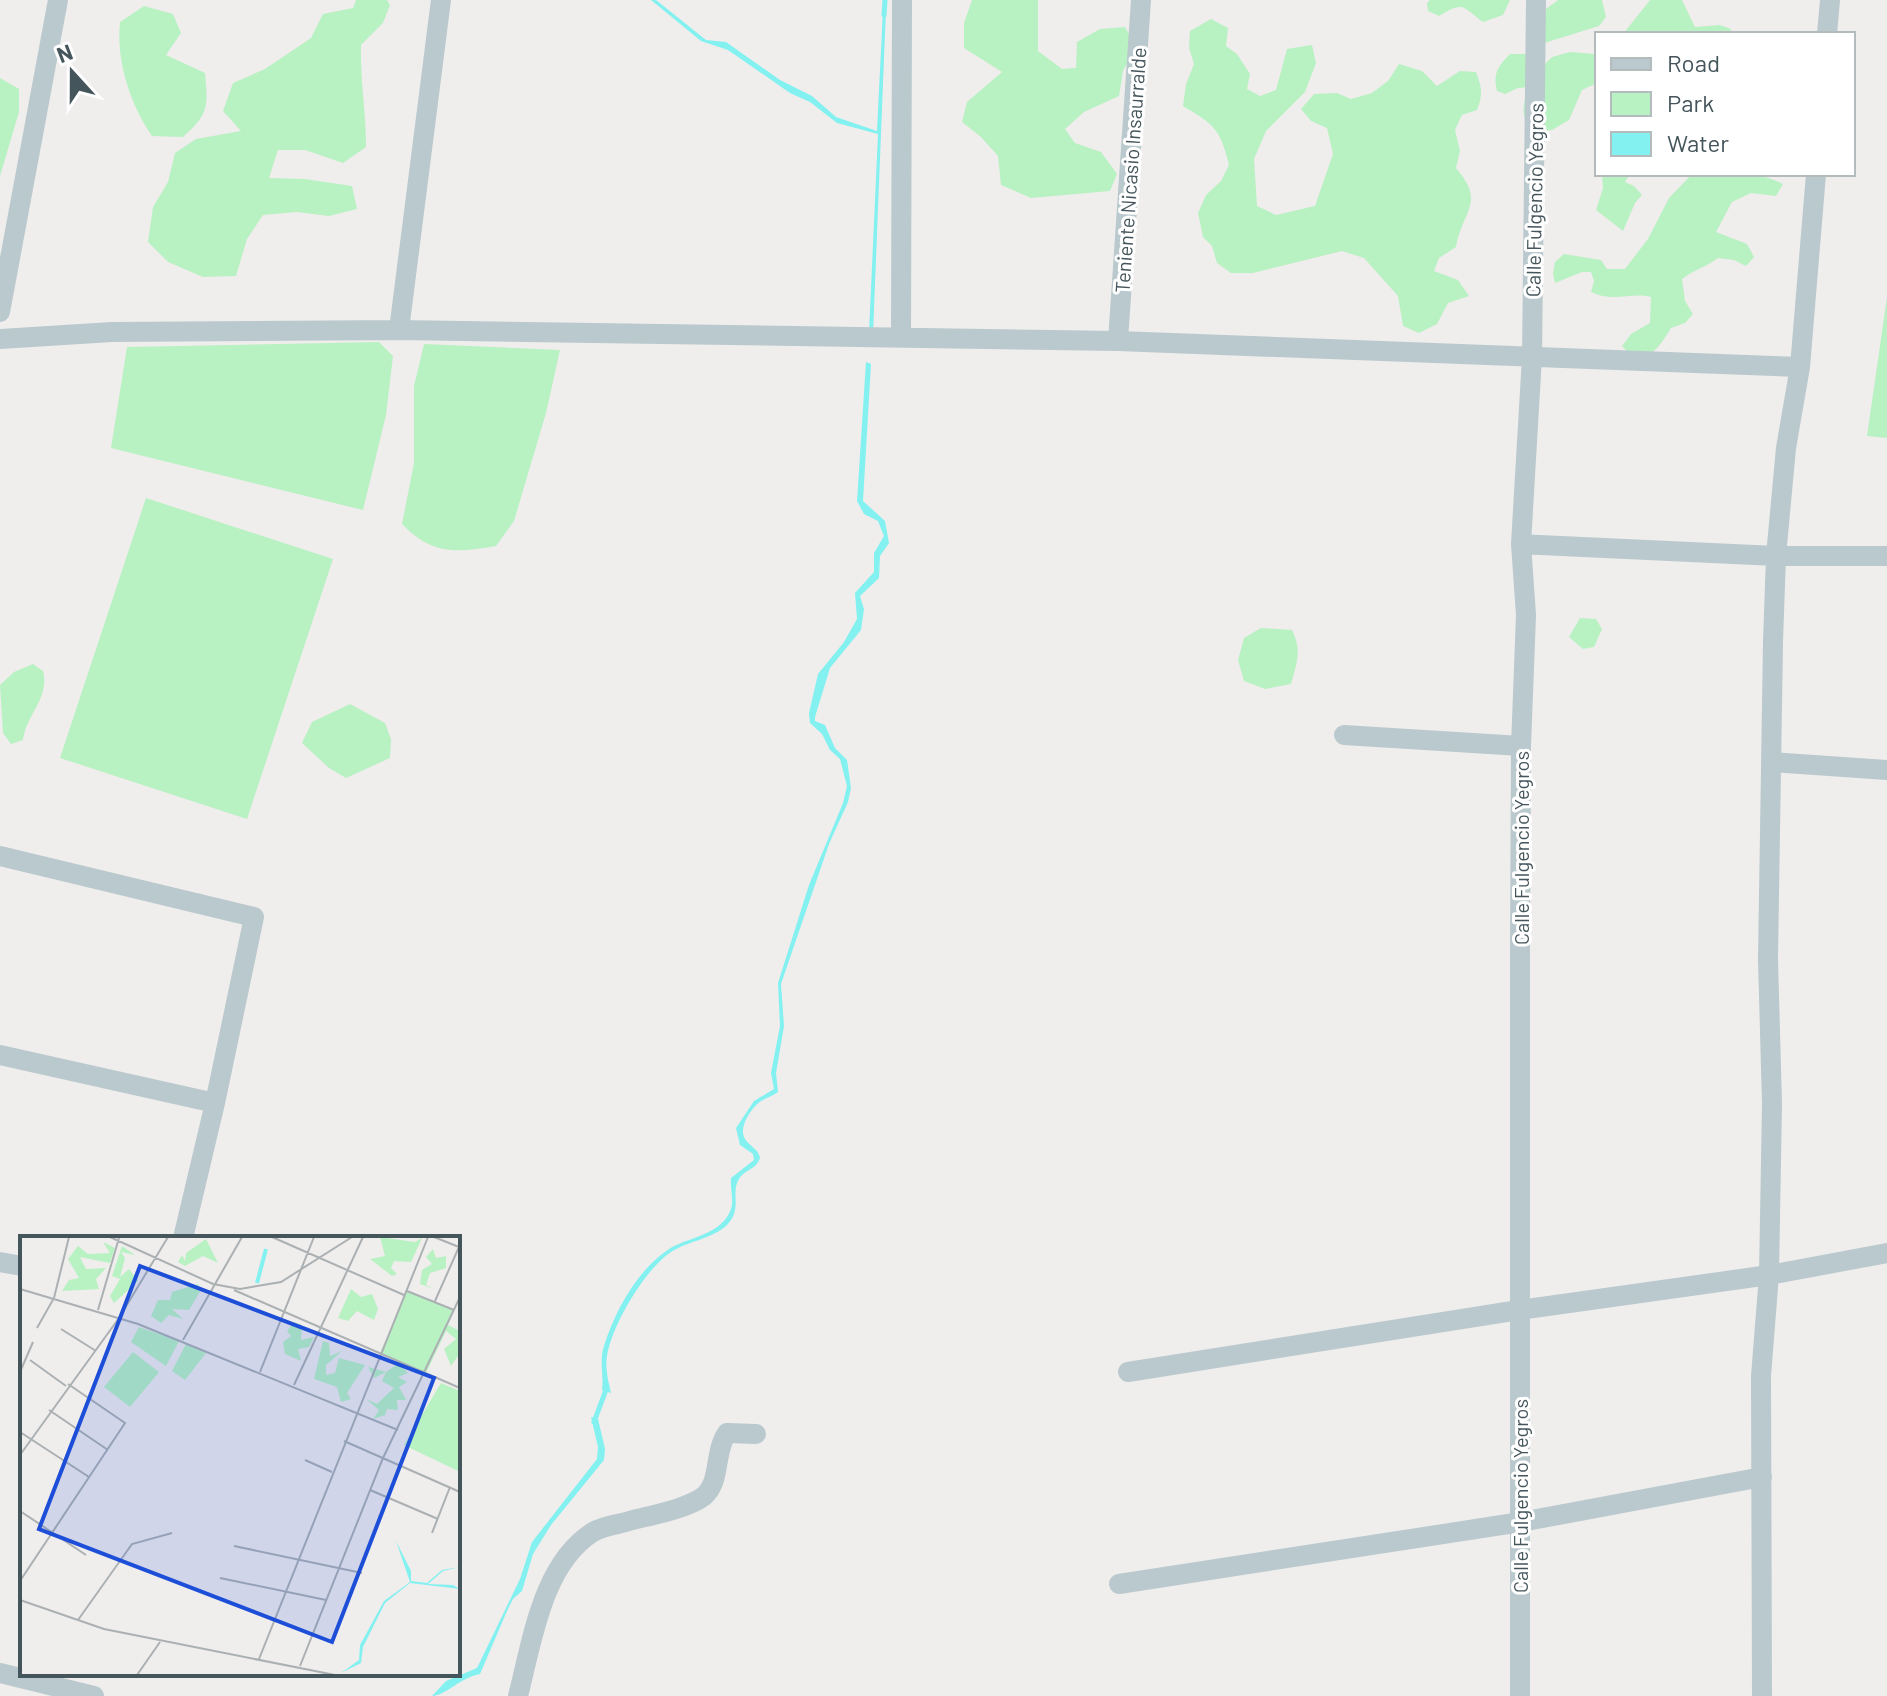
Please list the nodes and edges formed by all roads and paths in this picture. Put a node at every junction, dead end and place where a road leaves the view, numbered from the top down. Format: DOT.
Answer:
graph roads {
  1 [pos="58,0"];
  2 [pos="441,0"];
  3 [pos="902,0"];
  4 [pos="1141,0"];
  5 [pos="1536,0"];
  6 [pos="1830,0"];
  7 [pos="1827,32"];
  8 [pos="1816,176"];
  9 [pos="0,312"];
  10 [pos="399,330"];
  11 [pos="901,338"];
  12 [pos="0,339"];
  13 [pos="1118,341"];
  14 [pos="1532,357"];
  15 [pos="1800,367"];
  16 [pos="1521,544"];
  17 [pos="1776,556"];
  18 [pos="1887,556"];
  19 [pos="1344,735"];
  20 [pos="1521,746"];
  21 [pos="1772,762"];
  22 [pos="1887,770"];
  23 [pos="0,856"];
  24 [pos="0,1055"];
  25 [pos="215,1103"];
  26 [pos="183,1236"];
  27 [pos="1887,1253"];
  28 [pos="0,1262"];
  29 [pos="20,1266"];
  30 [pos="1769,1275"];
  31 [pos="1519,1310"];
  32 [pos="1128,1372"];
  33 [pos="756,1434"];
  34 [pos="1762,1477"];
  35 [pos="1521,1522"];
  36 [pos="1119,1584"];
  37 [pos="0,1673"];
  38 [pos="84,1690"];
  39 [pos="518,1696"];
  40 [pos="1520,1696"];
  41 [pos="1762,1696"];
  1 -- 9 [label="street"];
  2 -- 10 [label="street"];
  3 -- 11 [label="street"];
  4 -- 13 [label="street, Teniente Nicasio Insaurralde"];
  5 -- 14 [label="street, Calle Fulgencio Yegros"];
  6 -- 7 [label="street"];
  8 -- 15 [label="street"];
  10 -- 11 [label="street"];
  10 -- 12 [label="street"];
  11 -- 13 [label="street"];
  13 -- 14 [label="street"];
  14 -- 15 [label="street"];
  14 -- 16 [label="street, Calle Fulgencio Yegros"];
  15 -- 17 [label="street"];
  16 -- 17 [label="street"];
  16 -- 20 [label="street, Calle Fulgencio Yegros"];
  17 -- 18 [label="street"];
  17 -- 21 [label="street"];
  19 -- 20 [label="street"];
  20 -- 31 [label="street, Calle Fulgencio Yegros"];
  21 -- 22 [label="street"];
  21 -- 30 [label="street"];
  23 -- 25 [label="street"];
  24 -- 25 [label="street"];
  25 -- 26 [label="street"];
  27 -- 30 [label="street"];
  28 -- 29 [label="street"];
  30 -- 31 [label="street"];
  30 -- 34 [label="street"];
  31 -- 32 [label="street"];
  31 -- 35 [label="street, Calle Fulgencio Yegros"];
  33 -- 39 [label="street"];
  34 -- 35 [label="street"];
  34 -- 41 [label="street"];
  35 -- 36 [label="street"];
  35 -- 40 [label="street, Calle Fulgencio Yegros"];
  37 -- 38 [label="street"];
}
